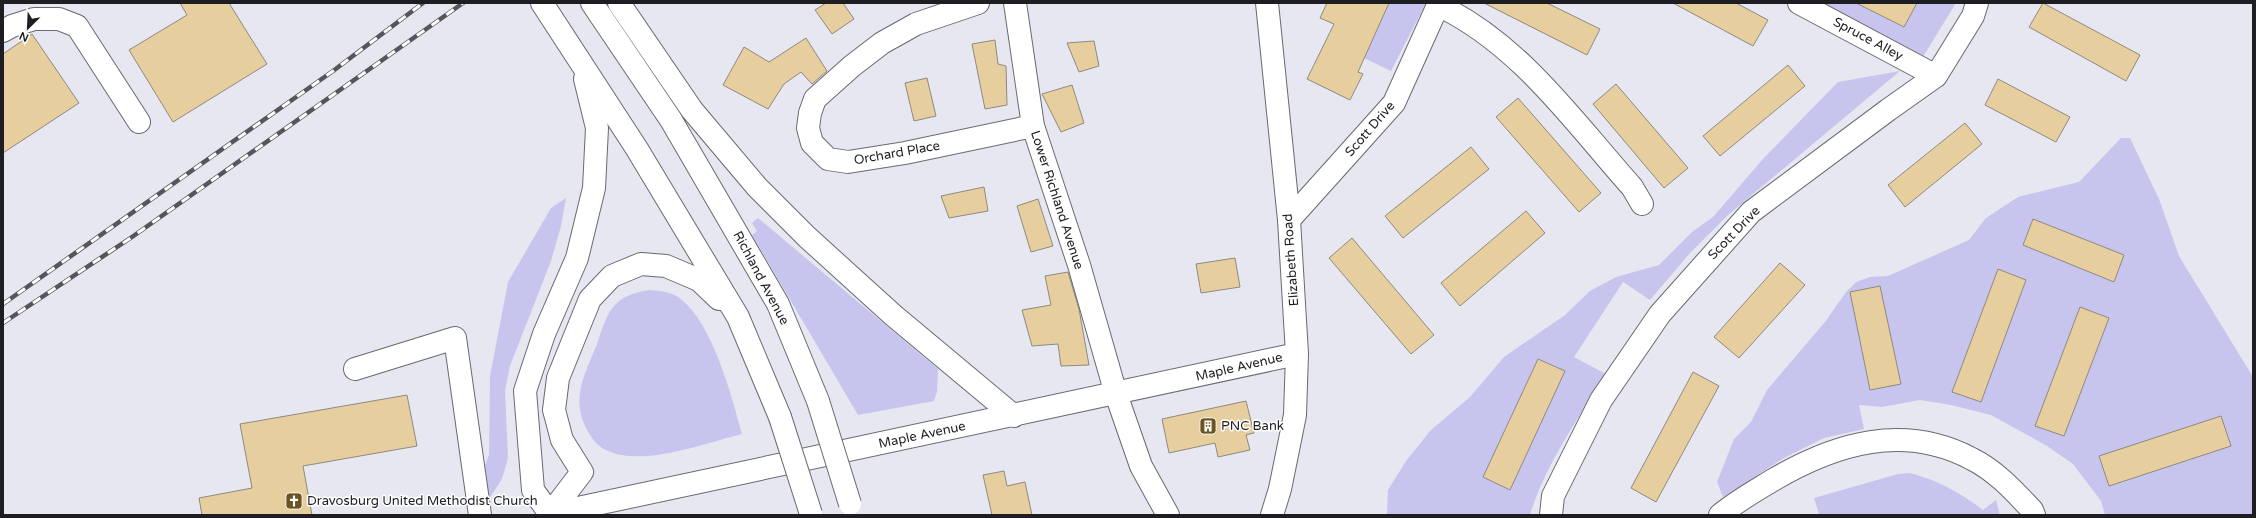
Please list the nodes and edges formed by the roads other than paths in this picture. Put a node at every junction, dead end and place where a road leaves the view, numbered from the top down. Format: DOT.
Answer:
graph roads {
  1 [pos="542,3"];
  2 [pos="592,3"];
  3 [pos="619,3"];
  4 [pos="978,3"];
  5 [pos="1015,3"];
  6 [pos="1267,3"];
  7 [pos="1799,3"];
  8 [pos="1977,3"];
  9 [pos="1438,4"];
  10 [pos="3,31"];
  11 [pos="581,61"];
  12 [pos="1936,76"];
  13 [pos="139,122"];
  14 [pos="1033,126"];
  15 [pos="1642,204"];
  16 [pos="1289,220"];
  17 [pos="738,317"];
  18 [pos="1297,354"];
  19 [pos="355,369"];
  20 [pos="1116,394"];
  21 [pos="1014,416"];
  22 [pos="852,509"];
  23 [pos="811,514"];
  24 [pos="480,515"];
  25 [pos="550,515"];
  26 [pos="1168,515"];
  27 [pos="1272,515"];
  28 [pos="1551,515"];
  29 [pos="1720,515"];
  30 [pos="2034,515"];
  1 -- 11 [label="main road"];
  2 -- 22 [label="main road, Richland Avenue, bridge"];
  3 -- 21 [label="main road"];
  4 -- 14 [label="main road, Orchard Place"];
  5 -- 14 [label="main road, Lower Richland Avenue"];
  6 -- 16 [label="main road, Elizabeth Road"];
  7 -- 12 [label="main road, Spruce Alley"];
  8 -- 12 [label="main road, Scott Drive"];
  9 -- 15 [label="main road"];
  9 -- 16 [label="main road, Scott Drive"];
  10 -- 13 [label="main road"];
  11 -- 17 [label="main road"];
  11 -- 25 [label="main road"];
  12 -- 28 [label="main road, Scott Drive"];
  14 -- 20 [label="main road, Lower Richland Avenue"];
  16 -- 18 [label="main road, Elizabeth Road"];
  17 -- 23 [label="main road, bridge"];
  17 -- 25 [label="main road"];
  18 -- 20 [label="main road, Maple Avenue"];
  18 -- 27 [label="main road, Elizabeth Road"];
  19 -- 24 [label="main road"];
  20 -- 21 [label="main road, Maple Avenue"];
  20 -- 26 [label="main road, Lower Richland Avenue"];
  21 -- 25 [label="main road, Maple Avenue"];
  29 -- 30 [label="main road"];
}
